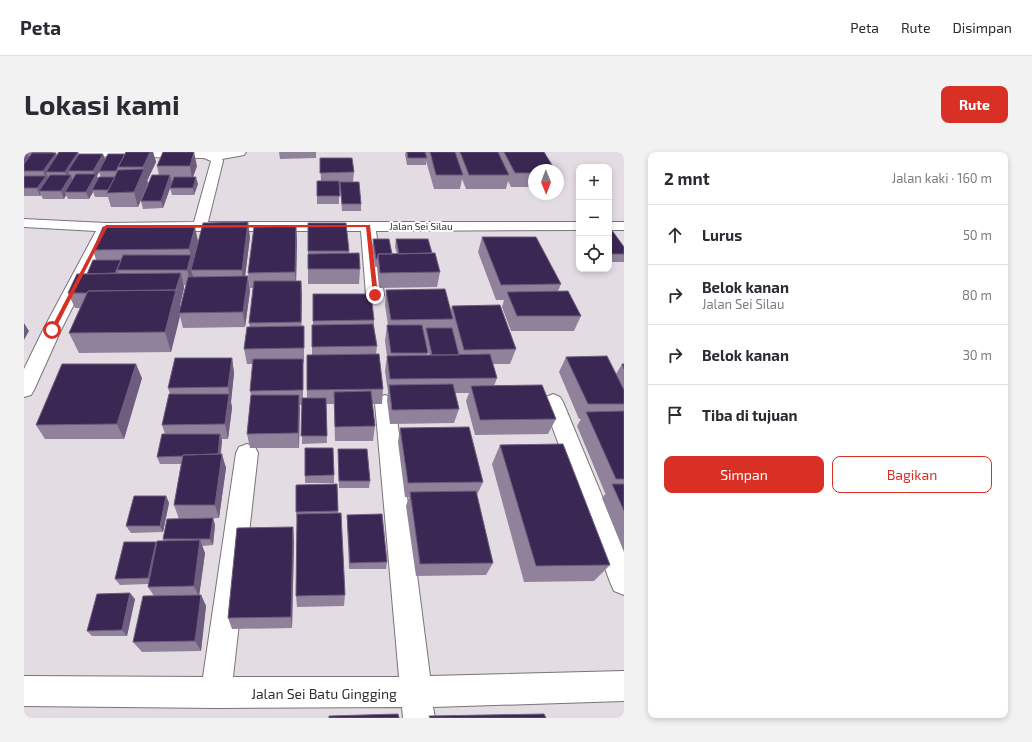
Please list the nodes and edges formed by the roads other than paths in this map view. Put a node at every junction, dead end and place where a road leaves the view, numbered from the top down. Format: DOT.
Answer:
graph roads {
  1 [pos="75,152"];
  2 [pos="240,152"];
  3 [pos="215,157"];
  4 [pos="24,223"];
  5 [pos="200,226"];
  6 [pos="368,226"];
  7 [pos="576,226"];
  8 [pos="612,226"];
  9 [pos="624,226"];
  10 [pos="106,227"];
  11 [pos="375,295"];
  12 [pos="24,390"];
  13 [pos="552,402"];
  14 [pos="385,403"];
  15 [pos="247,453"];
  16 [pos="624,582"];
  17 [pos="624,686"];
  18 [pos="24,691"];
  19 [pos="216,693"];
  20 [pos="418,705"];
  1 -- 3 [label="street"];
  2 -- 3 [label="street"];
  3 -- 5 [label="street"];
  4 -- 10 [label="street, Jalan Sei Silau"];
  5 -- 6 [label="street, Jalan Sei Silau"];
  5 -- 10 [label="street, Jalan Sei Silau"];
  6 -- 7 [label="street, Jalan Sei Silau"];
  6 -- 11 [label="street"];
  8 -- 9 [label="street"];
  10 -- 12 [label="street"];
  13 -- 16 [label="street"];
  14 -- 20 [label="street"];
  15 -- 19 [label="street"];
  17 -- 20 [label="street, Jalan Sei Batu Gingging"];
  18 -- 19 [label="street, Jalan Sei Batu Gingging"];
  19 -- 20 [label="street, Jalan Sei Batu Gingging"];
}
